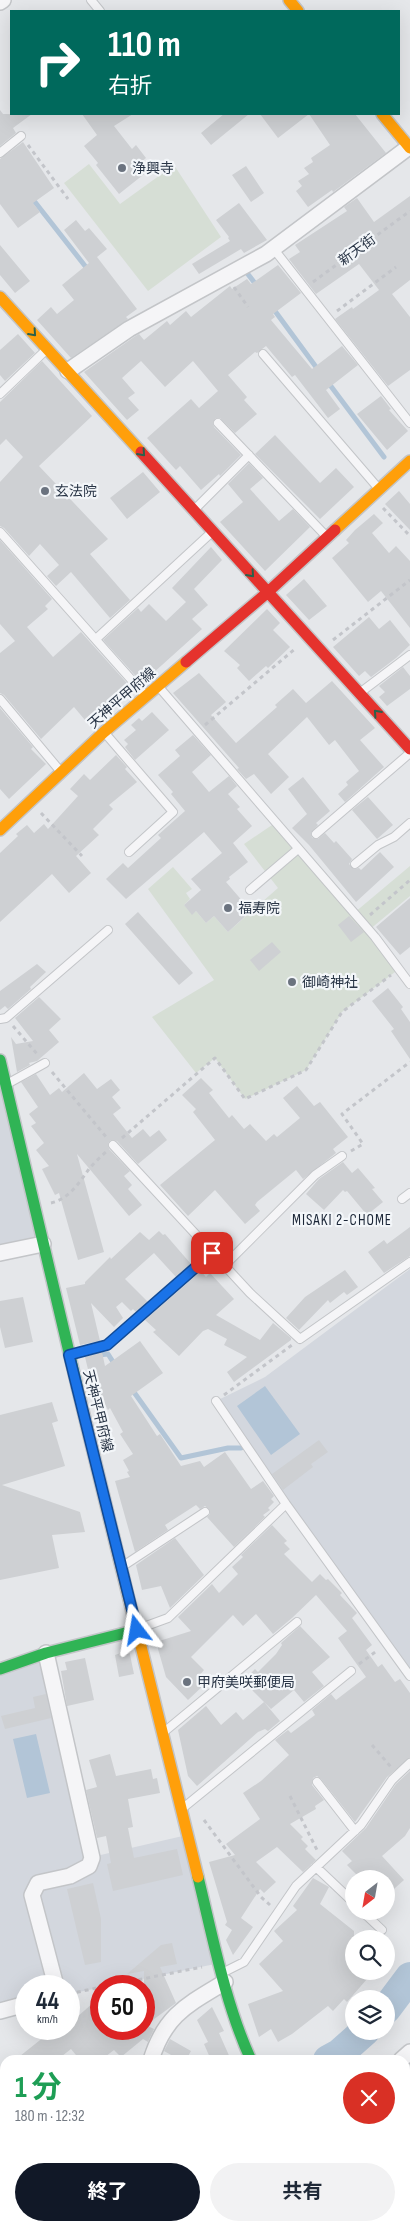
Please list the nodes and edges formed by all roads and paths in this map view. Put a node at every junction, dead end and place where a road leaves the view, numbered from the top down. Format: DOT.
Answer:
graph roads {
  1 [pos="91,0"];
  2 [pos="289,0"];
  3 [pos="99,10"];
  4 [pos="297,10"];
  5 [pos="383,115"];
  6 [pos="21,136"];
  7 [pos="410,147"];
  8 [pos="0,153"];
  9 [pos="68,199"];
  10 [pos="410,211"];
  11 [pos="273,248"];
  12 [pos="396,267"];
  13 [pos="226,276"];
  14 [pos="304,288"];
  15 [pos="0,297"];
  16 [pos="248,307"];
  17 [pos="328,318"];
  18 [pos="47,349"];
  19 [pos="263,354"];
  20 [pos="68,371"];
  21 [pos="0,394"];
  22 [pos="218,423"];
  23 [pos="410,423"];
  24 [pos="248,455"];
  25 [pos="410,461"];
  26 [pos="376,493"];
  27 [pos="193,510"];
  28 [pos="0,532"];
  29 [pos="213,532"];
  30 [pos="410,536"];
  31 [pos="328,537"];
  32 [pos="410,580"];
  33 [pos="268,592"];
  34 [pos="309,637"];
  35 [pos="96,639"];
  36 [pos="320,650"];
  37 [pos="410,655"];
  38 [pos="158,686"];
  39 [pos="359,693"];
  40 [pos="146,696"];
  41 [pos="0,699"];
  42 [pos="104,732"];
  43 [pos="197,732"];
  44 [pos="410,751"];
  45 [pos="61,772"];
  46 [pos="29,801"];
  47 [pos="410,823"];
  48 [pos="0,830"];
  49 [pos="316,834"];
  50 [pos="298,850"];
  51 [pos="129,852"];
  52 [pos="82,856"];
  53 [pos="355,864"];
  54 [pos="410,880"];
  55 [pos="250,890"];
  56 [pos="361,922"];
  57 [pos="108,930"];
  58 [pos="399,969"];
  59 [pos="410,984"];
  60 [pos="3,1018"];
  61 [pos="0,1060"];
  62 [pos="410,1062"];
  63 [pos="45,1064"];
  64 [pos="6,1084"];
  65 [pos="113,1145"];
  66 [pos="342,1156"];
  67 [pos="410,1193"];
  68 [pos="402,1198"];
  69 [pos="34,1207"];
  70 [pos="43,1244"];
  71 [pos="0,1253"];
  72 [pos="212,1253"];
  73 [pos="410,1262"];
  74 [pos="224,1266"];
  75 [pos="300,1339"];
  76 [pos="69,1355"];
  77 [pos="216,1401"];
  78 [pos="286,1504"];
  79 [pos="205,1512"];
  80 [pos="121,1568"];
  81 [pos="297,1622"];
  82 [pos="137,1630"];
  83 [pos="386,1643"];
  84 [pos="46,1653"];
  85 [pos="0,1670"];
  86 [pos="351,1670"];
  87 [pos="410,1676"];
  88 [pos="163,1733"];
  89 [pos="372,1744"];
  90 [pos="410,1763"];
  91 [pos="398,1775"];
  92 [pos="317,1782"];
  93 [pos="290,1796"];
  94 [pos="186,1806"];
  95 [pos="355,1831"];
  96 [pos="320,1864"];
  97 [pos="345,1893"];
  98 [pos="279,1912"];
  99 [pos="371,1920"];
  100 [pos="382,1930"];
  101 [pos="222,1973"];
  102 [pos="53,1975"];
  103 [pos="155,1981"];
  104 [pos="15,2007"];
  105 [pos="0,2011"];
  106 [pos="152,2055"];
  107 [pos="250,2055"];
  1 -- 3 [label="lane"];
  2 -- 4 [label="main road"];
  5 -- 7 [label="main road"];
  6 -- 8 [label="lane"];
  6 -- 9 [label="path"];
  7 -- 11 [label="street"];
  10 -- 14 [label="path, 新天街"];
  11 -- 13 [label="street"];
  11 -- 14 [label="lane"];
  12 -- 17 [label="path"];
  13 -- 16 [label="path"];
  13 -- 20 [label="street"];
  14 -- 17 [label="lane"];
  15 -- 18 [label="main road, one-way"];
  17 -- 23 [label="lane"];
  18 -- 20 [label="main road"];
  18 -- 21 [label="lane"];
  19 -- 26 [label="lane"];
  20 -- 27 [label="main road, one-way"];
  22 -- 24 [label="lane"];
  24 -- 27 [label="lane"];
  24 -- 31 [label="lane"];
  25 -- 26 [label="main road, 天神平甲府線"];
  26 -- 30 [label="path"];
  26 -- 31 [label="main road, 天神平甲府線"];
  27 -- 29 [label="main road"];
  28 -- 35 [label="lane"];
  29 -- 33 [label="main road, one-way"];
  29 -- 35 [label="lane"];
  31 -- 33 [label="main road, 天神平甲府線"];
  32 -- 36 [label="path"];
  33 -- 34 [label="main road"];
  33 -- 38 [label="main road, 天神平甲府線"];
  34 -- 36 [label="main road"];
  34 -- 43 [label="path"];
  35 -- 40 [label="lane"];
  36 -- 39 [label="main road"];
  37 -- 39 [label="lane"];
  38 -- 40 [label="main road, 天神平甲府線"];
  38 -- 43 [label="lane"];
  44 -- 39 [label="main road, one-way"];
  40 -- 42 [label="main road, 天神平甲府線"];
  41 -- 45 [label="lane"];
  42 -- 45 [label="main road, 天神平甲府線"];
  42 -- 51 [label="lane"];
  43 -- 50 [label="lane"];
  44 -- 49 [label="lane"];
  45 -- 46 [label="main road, 天神平甲府線"];
  46 -- 48 [label="main road, 天神平甲府線"];
  46 -- 52 [label="path"];
  47 -- 53 [label="lane"];
  50 -- 55 [label="lane"];
  50 -- 56 [label="lane"];
  54 -- 56 [label="path"];
  56 -- 58 [label="lane"];
  57 -- 60 [label="lane"];
  58 -- 59 [label="lane"];
  58 -- 65 [label="path"];
  60 -- 63 [label="path"];
  61 -- 64 [label="main road, 天神平甲府線"];
  62 -- 66 [label="path"];
  63 -- 64 [label="lane"];
  63 -- 65 [label="path"];
  64 -- 69 [label="main road, 天神平甲府線"];
  65 -- 69 [label="path"];
  65 -- 72 [label="lane"];
  66 -- 74 [label="lane"];
  67 -- 68 [label="lane"];
  69 -- 70 [label="main road, 天神平甲府線"];
  70 -- 71 [label="street"];
  70 -- 76 [label="main road, 天神平甲府線"];
  72 -- 74 [label="lane"];
  72 -- 76 [label="lane"];
  73 -- 75 [label="lane"];
  74 -- 75 [label="lane"];
  75 -- 77 [label="path"];
  76 -- 80 [label="main road, 天神平甲府線"];
  77 -- 78 [label="lane"];
  78 -- 82 [label="lane"];
  78 -- 83 [label="lane"];
  79 -- 80 [label="lane"];
  80 -- 82 [label="main road, 天神平甲府線"];
  81 -- 88 [label="lane"];
  82 -- 84 [label="main road"];
  82 -- 88 [label="main road, 天神平甲府線"];
  83 -- 86 [label="path"];
  83 -- 87 [label="lane"];
  84 -- 85 [label="main road"];
  84 -- 102 [label="street"];
  86 -- 94 [label="lane"];
  88 -- 94 [label="main road, 天神平甲府線"];
  89 -- 91 [label="path"];
  90 -- 91 [label="lane"];
  91 -- 95 [label="lane"];
  92 -- 95 [label="lane"];
  93 -- 96 [label="path"];
  94 -- 98 [label="path"];
  94 -- 101 [label="main road, 天神平甲府線"];
  95 -- 96 [label="lane"];
  96 -- 97 [label="lane"];
  96 -- 98 [label="lane"];
  98 -- 101 [label="lane"];
  99 -- 100 [label="lane"];
  101 -- 103 [label="path"];
  101 -- 106 [label="street"];
  101 -- 107 [label="main road, 天神平甲府線"];
  104 -- 105 [label="street"];
}
